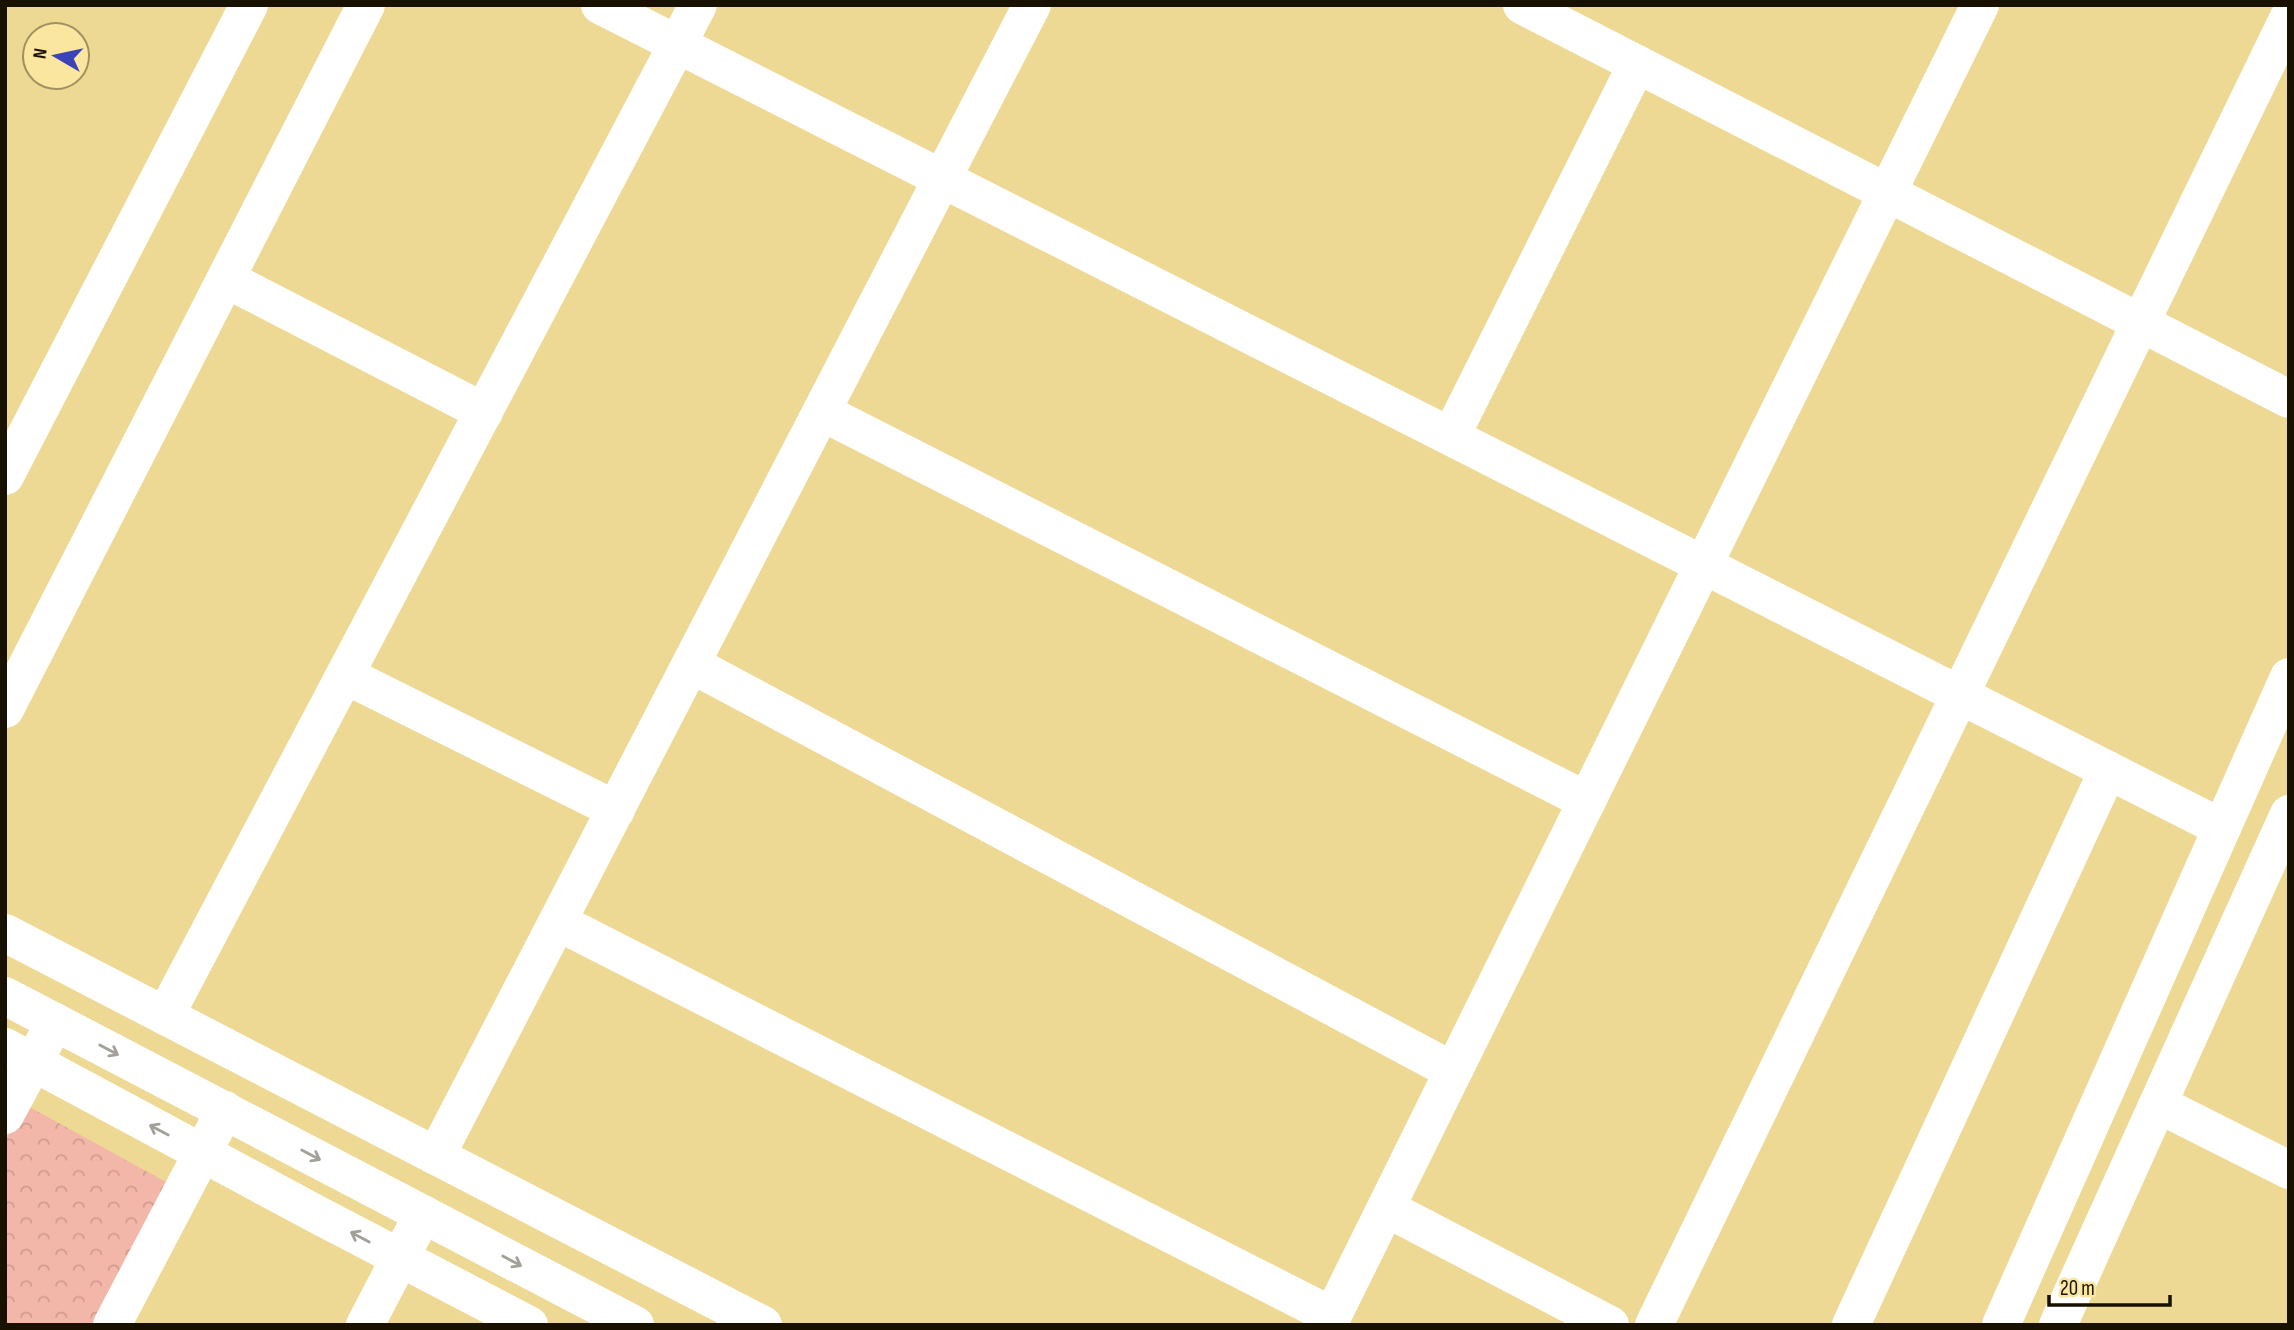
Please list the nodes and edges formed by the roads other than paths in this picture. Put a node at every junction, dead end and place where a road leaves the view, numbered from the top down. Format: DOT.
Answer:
graph roads {
  1 [pos="249,5"];
  2 [pos="366,5"];
  3 [pos="600,5"];
  4 [pos="698,5"];
  5 [pos="1032,5"];
  6 [pos="1522,5"];
  7 [pos="1980,5"];
  8 [pos="2289,18"];
  9 [pos="677,44"];
  10 [pos="1637,64"];
  11 [pos="942,179"];
  12 [pos="1887,193"];
  13 [pos="226,279"];
  14 [pos="2140,323"];
  15 [pos="2289,399"];
  16 [pos="484,412"];
  17 [pos="822,412"];
  18 [pos="1451,436"];
  19 [pos="5,476"];
  20 [pos="1704,564"];
  21 [pos="691,664"];
  22 [pos="345,676"];
  23 [pos="2289,677"];
  24 [pos="1960,694"];
  25 [pos="5,709"];
  26 [pos="2108,770"];
  27 [pos="1587,801"];
  28 [pos="616,810"];
  29 [pos="2289,814"];
  30 [pos="2222,828"];
  31 [pos="558,922"];
  32 [pos="5,933"];
  33 [pos="5,996"];
  34 [pos="165,1016"];
  35 [pos="55,1022"];
  36 [pos="19,1054"];
  37 [pos="1454,1071"];
  38 [pos="2158,1104"];
  39 [pos="225,1111"];
  40 [pos="5,1115"];
  41 [pos="202,1153"];
  42 [pos="436,1156"];
  43 [pos="2289,1170"];
  44 [pos="1385,1208"];
  45 [pos="423,1214"];
  46 [pos="400,1258"];
  47 [pos="1330,1320"];
  48 [pos="622,1322"];
  49 [pos="113,1325"];
  50 [pos="365,1325"];
  51 [pos="529,1325"];
  52 [pos="763,1325"];
  53 [pos="1610,1325"];
  54 [pos="1654,1325"];
  55 [pos="1851,1325"];
  56 [pos="2001,1325"];
  57 [pos="2058,1325"];
  1 -- 19 [label="street"];
  2 -- 13 [label="street"];
  3 -- 9 [label="street"];
  4 -- 9 [label="street"];
  5 -- 11 [label="street"];
  6 -- 10 [label="street"];
  7 -- 12 [label="street"];
  8 -- 14 [label="street"];
  9 -- 11 [label="street"];
  9 -- 16 [label="street"];
  10 -- 12 [label="street"];
  10 -- 18 [label="street"];
  11 -- 17 [label="street"];
  11 -- 18 [label="street"];
  12 -- 14 [label="street"];
  12 -- 20 [label="street"];
  13 -- 16 [label="street"];
  13 -- 25 [label="street"];
  14 -- 15 [label="street"];
  14 -- 24 [label="street"];
  16 -- 22 [label="street"];
  17 -- 21 [label="street"];
  17 -- 27 [label="street"];
  18 -- 20 [label="street"];
  20 -- 24 [label="street"];
  20 -- 27 [label="street"];
  21 -- 28 [label="street"];
  21 -- 37 [label="street"];
  22 -- 28 [label="street"];
  22 -- 34 [label="street"];
  23 -- 30 [label="street"];
  24 -- 26 [label="street"];
  24 -- 54 [label="street"];
  26 -- 30 [label="street"];
  26 -- 55 [label="street"];
  27 -- 37 [label="street"];
  28 -- 31 [label="street"];
  29 -- 38 [label="street"];
  30 -- 56 [label="street"];
  31 -- 42 [label="street"];
  31 -- 47 [label="street"];
  32 -- 34 [label="street"];
  33 -- 35 [label="street"];
  34 -- 42 [label="street"];
  35 -- 36 [label="street"];
  35 -- 39 [label="street, one-way"];
  36 -- 40 [label="street"];
  41 -- 36 [label="street, one-way"];
  37 -- 44 [label="street"];
  38 -- 43 [label="street"];
  38 -- 57 [label="street"];
  39 -- 41 [label="street"];
  39 -- 45 [label="street, one-way"];
  46 -- 41 [label="street, one-way"];
  41 -- 49 [label="street"];
  42 -- 52 [label="street"];
  44 -- 47 [label="street"];
  44 -- 53 [label="street"];
  45 -- 46 [label="street"];
  45 -- 48 [label="street, one-way"];
  46 -- 50 [label="street"];
  46 -- 51 [label="street"];
}
